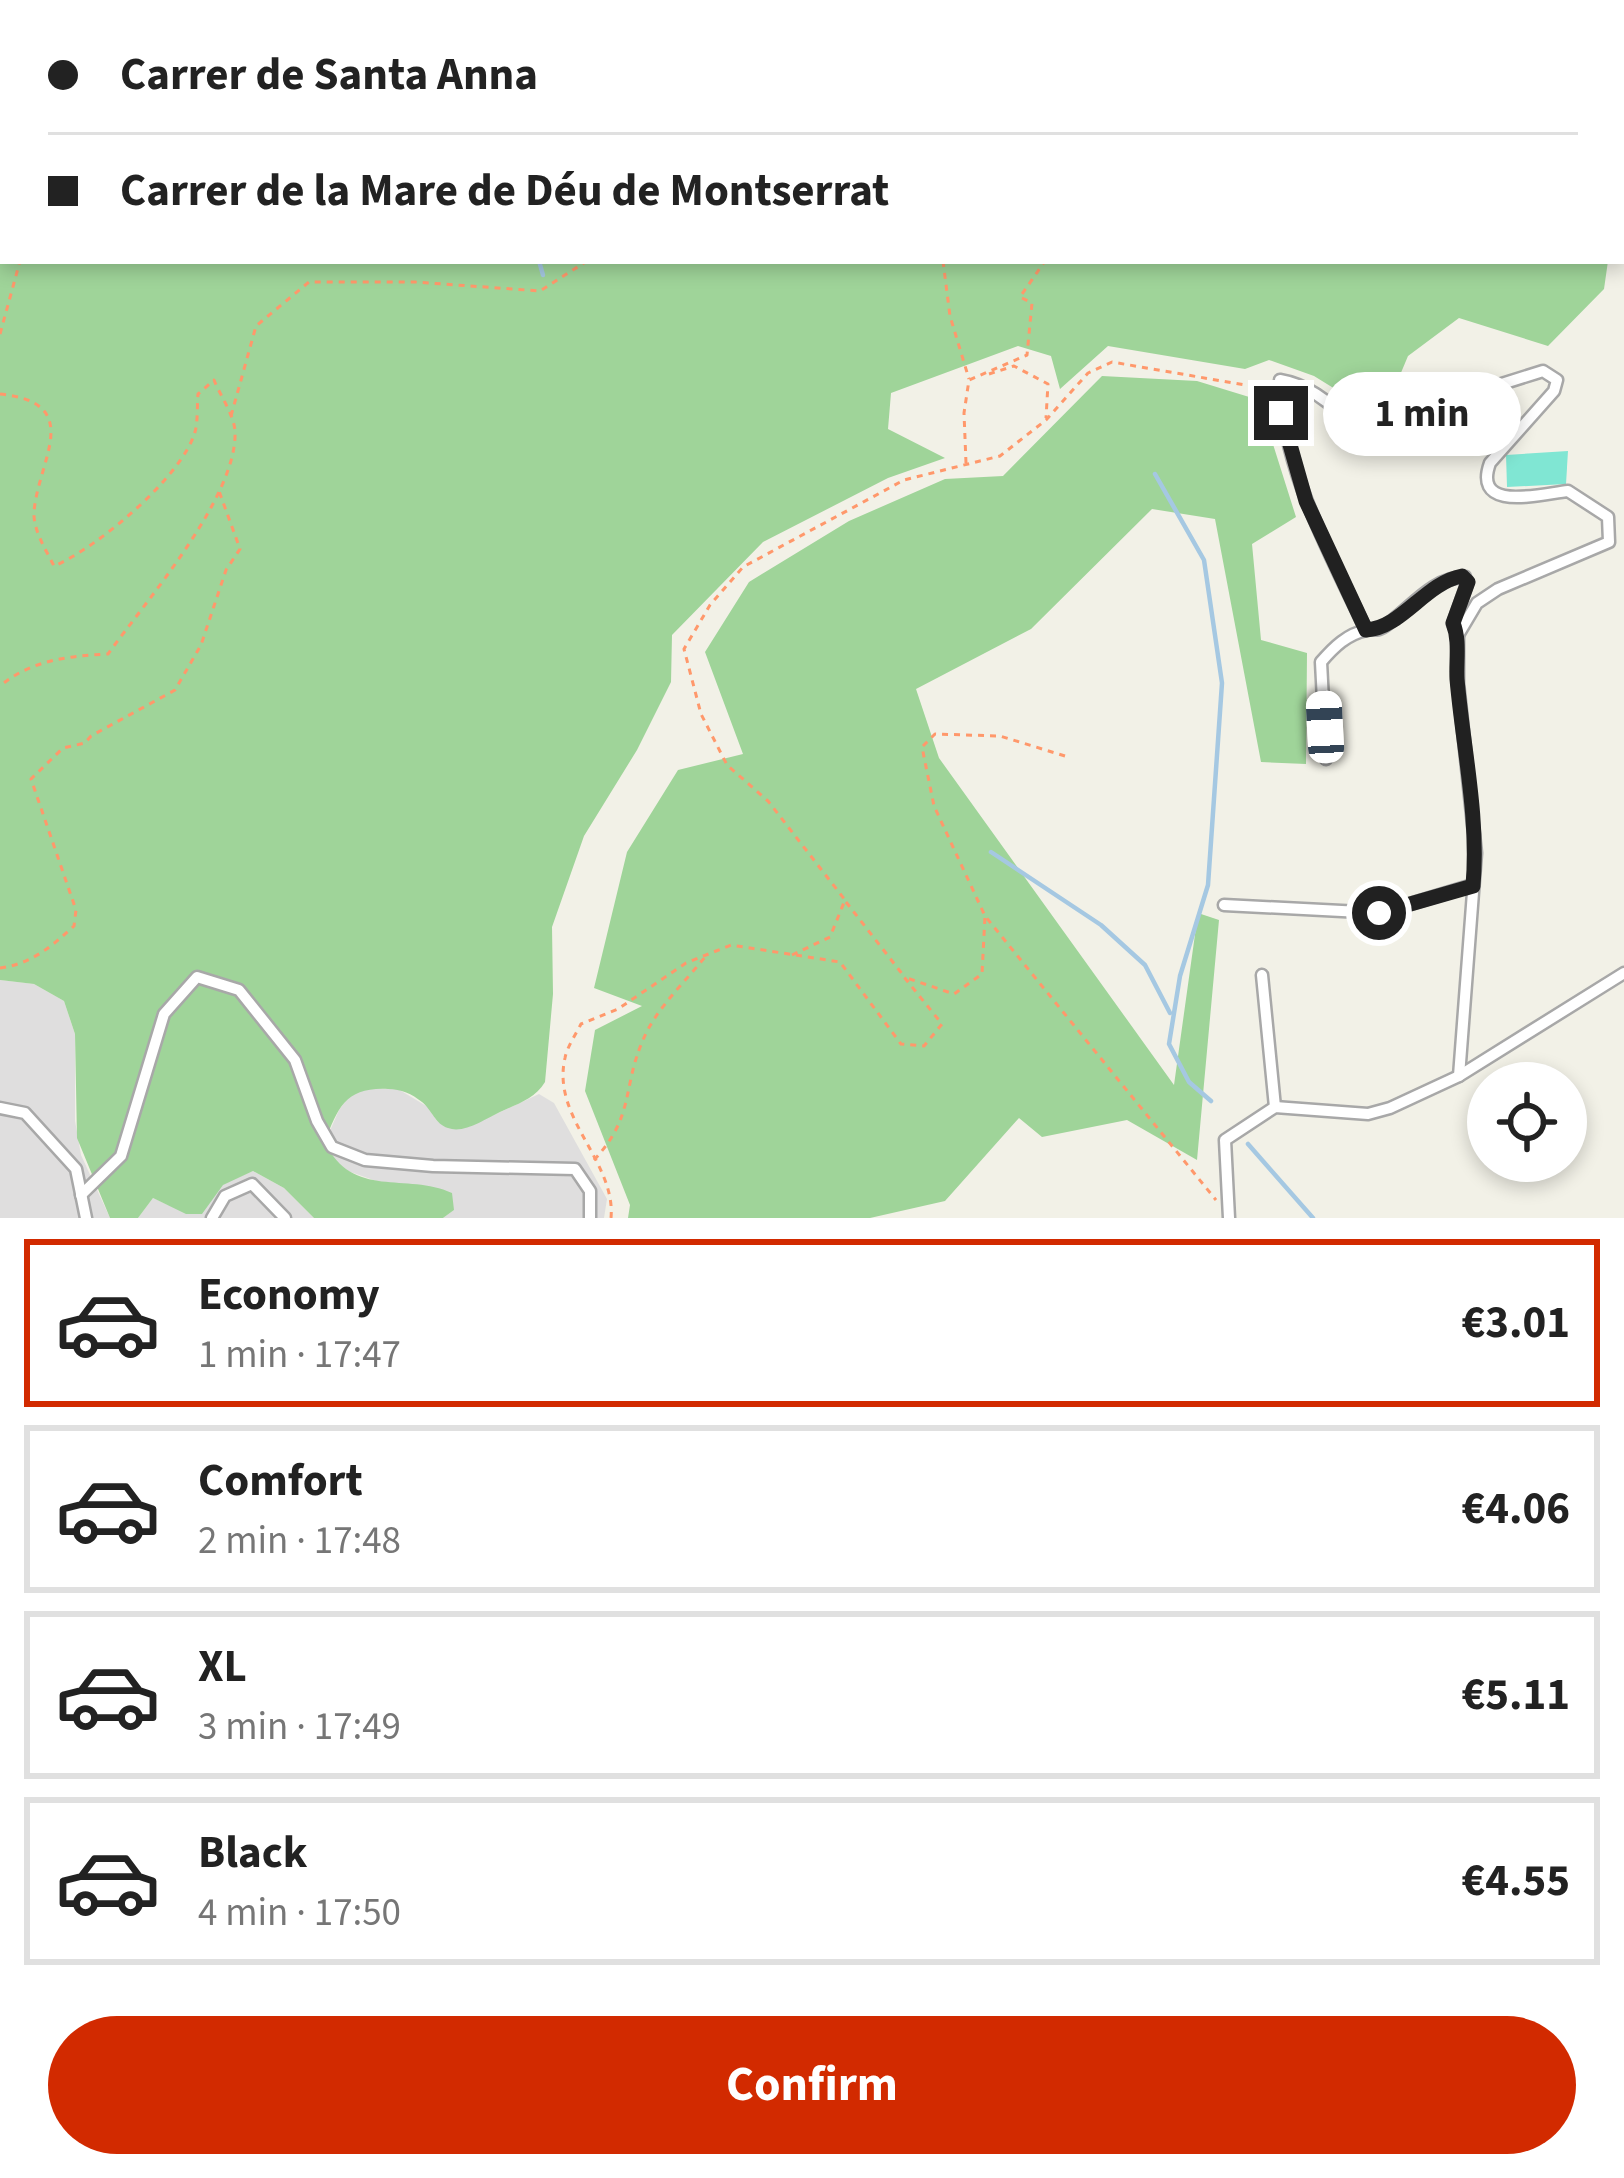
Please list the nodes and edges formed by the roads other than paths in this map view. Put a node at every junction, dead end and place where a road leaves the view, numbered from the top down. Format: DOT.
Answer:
graph roads {
  1 [pos="1366,630"];
  2 [pos="1458,635"];
  3 [pos="1327,759"];
  4 [pos="1473,886"];
  5 [pos="1224,905"];
  6 [pos="1624,973"];
  7 [pos="1262,975"];
  8 [pos="1459,1076"];
  9 [pos="1274,1107"];
  10 [pos="0,1108"];
  11 [pos="81,1195"];
  12 [pos="86,1218"];
  13 [pos="212,1218"];
  14 [pos="285,1218"];
  15 [pos="590,1218"];
  16 [pos="1229,1218"];
  1 -- 2 [label="street"];
  1 -- 2 [label="street"];
  1 -- 3 [label="street"];
  2 -- 4 [label="street"];
  4 -- 5 [label="street"];
  4 -- 8 [label="street"];
  6 -- 8 [label="street"];
  7 -- 9 [label="street"];
  8 -- 9 [label="street"];
  9 -- 16 [label="street"];
  10 -- 11 [label="street"];
  11 -- 12 [label="street"];
  11 -- 15 [label="street"];
  13 -- 14 [label="street"];
}
